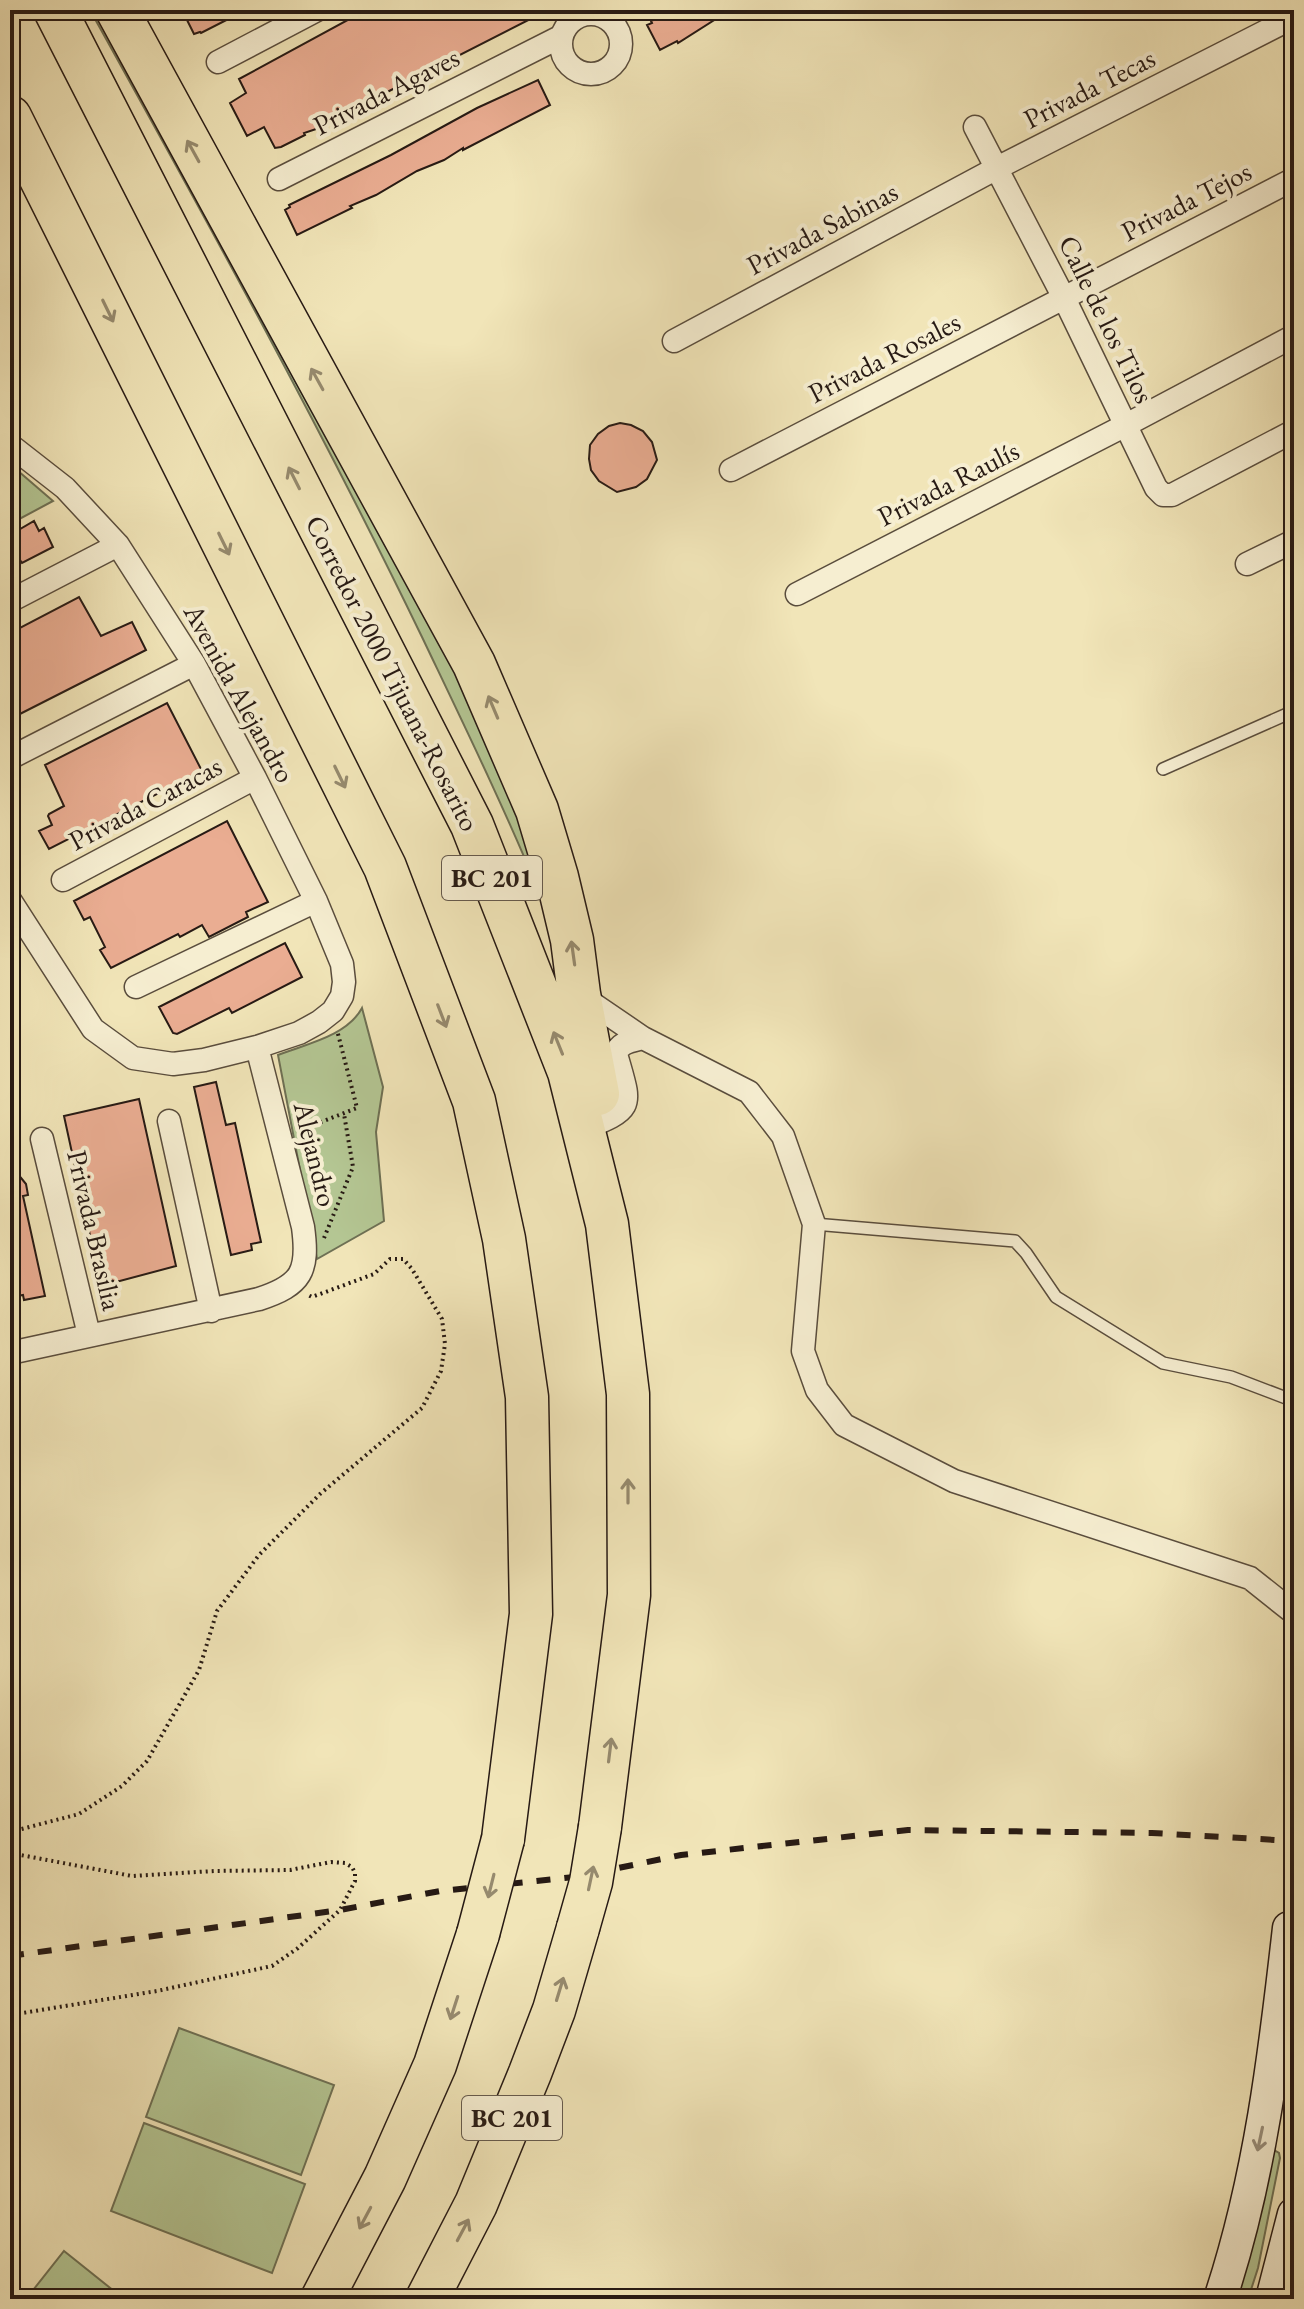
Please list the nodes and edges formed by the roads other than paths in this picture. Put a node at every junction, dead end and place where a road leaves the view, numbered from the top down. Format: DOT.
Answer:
graph roads {
  1 [pos="55,10"];
  2 [pos="117,10"];
  3 [pos="149,10"];
  4 [pos="317,10"];
  5 [pos="588,13"];
  6 [pos="1294,17"];
  7 [pos="562,36"];
  8 [pos="218,62"];
  9 [pos="149,70"];
  10 [pos="10,117"];
  11 [pos="975,127"];
  12 [pos="997,168"];
  13 [pos="10,173"];
  14 [pos="279,179"];
  15 [pos="1294,179"];
  16 [pos="88,271"];
  17 [pos="1064,298"];
  18 [pos="1294,336"];
  19 [pos="674,341"];
  20 [pos="1126,425"];
  21 [pos="1294,431"];
  22 [pos="10,445"];
  23 [pos="731,470"];
  24 [pos="1294,541"];
  25 [pos="118,545"];
  26 [pos="1247,564"];
  27 [pos="797,594"];
  28 [pos="10,601"];
  29 [pos="194,664"];
  30 [pos="1294,711"];
  31 [pos="10,758"];
  32 [pos="1163,769"];
  33 [pos="255,778"];
  34 [pos="63,880"];
  35 [pos="10,900"];
  36 [pos="316,901"];
  37 [pos="136,987"];
  38 [pos="579,994"];
  39 [pos="643,1038"];
  40 [pos="257,1047"];
  41 [pos="169,1121"];
  42 [pos="593,1125"];
  43 [pos="42,1139"];
  44 [pos="814,1224"];
  45 [pos="211,1311"];
  46 [pos="89,1335"];
  47 [pos="10,1353"];
  48 [pos="1294,1401"];
  49 [pos="1294,1613"];
  50 [pos="1294,1929"];
  51 [pos="1282,2081"];
  52 [pos="1294,2214"];
  53 [pos="322,2299"];
  54 [pos="427,2299"];
  55 [pos="1220,2299"];
  56 [pos="1272,2299"];
  42 -- 1 [label="highway, Corredor 2000 Tijuana-Rosarito / BC 201, one-way"];
  2 -- 9 [label="highway"];
  3 -- 9 [label="highway"];
  4 -- 8 [label="street"];
  5 -- 7 [label="street"];
  5 -- 7 [label="street"];
  6 -- 12 [label="street, Privada Tecas"];
  7 -- 14 [label="street, Privada Agaves"];
  38 -- 9 [label="highway, one-way"];
  10 -- 16 [label="highway, BC 201"];
  11 -- 12 [label="street, Calle de los Tilos"];
  12 -- 17 [label="street, Calle de los Tilos"];
  12 -- 19 [label="street, Privada Sabinas"];
  13 -- 16 [label="highway"];
  15 -- 17 [label="street, Privada Tejos"];
  16 -- 53 [label="highway, BC 201, one-way, bridge"];
  17 -- 20 [label="street, Calle de los Tilos"];
  17 -- 23 [label="street, Privada Rosales"];
  18 -- 20 [label="street, Privada Raulís"];
  20 -- 21 [label="street, Calle de los Tilos"];
  20 -- 27 [label="street, Privada Raulís"];
  22 -- 25 [label="street, Avenida Alejandro"];
  24 -- 26 [label="street"];
  25 -- 28 [label="street"];
  25 -- 29 [label="street, Avenida Alejandro"];
  29 -- 31 [label="street"];
  29 -- 33 [label="street, Avenida Alejandro"];
  30 -- 32 [label="lane"];
  33 -- 34 [label="street, Privada Caracas"];
  33 -- 36 [label="street, Avenida Alejandro"];
  35 -- 40 [label="street"];
  36 -- 37 [label="street"];
  36 -- 40 [label="street, Avenida Alejandro"];
  38 -- 39 [label="street"];
  38 -- 42 [label="highway"];
  39 -- 42 [label="street"];
  39 -- 44 [label="street"];
  40 -- 45 [label="street, Alejandro"];
  41 -- 45 [label="street"];
  54 -- 42 [label="highway, BC 201, one-way, bridge"];
  43 -- 46 [label="street, Privada Brasilia"];
  44 -- 48 [label="lane"];
  44 -- 49 [label="street"];
  45 -- 46 [label="street"];
  46 -- 47 [label="street"];
  50 -- 51 [label="street"];
  51 -- 55 [label="street, one-way"];
  52 -- 56 [label="street"];
}
